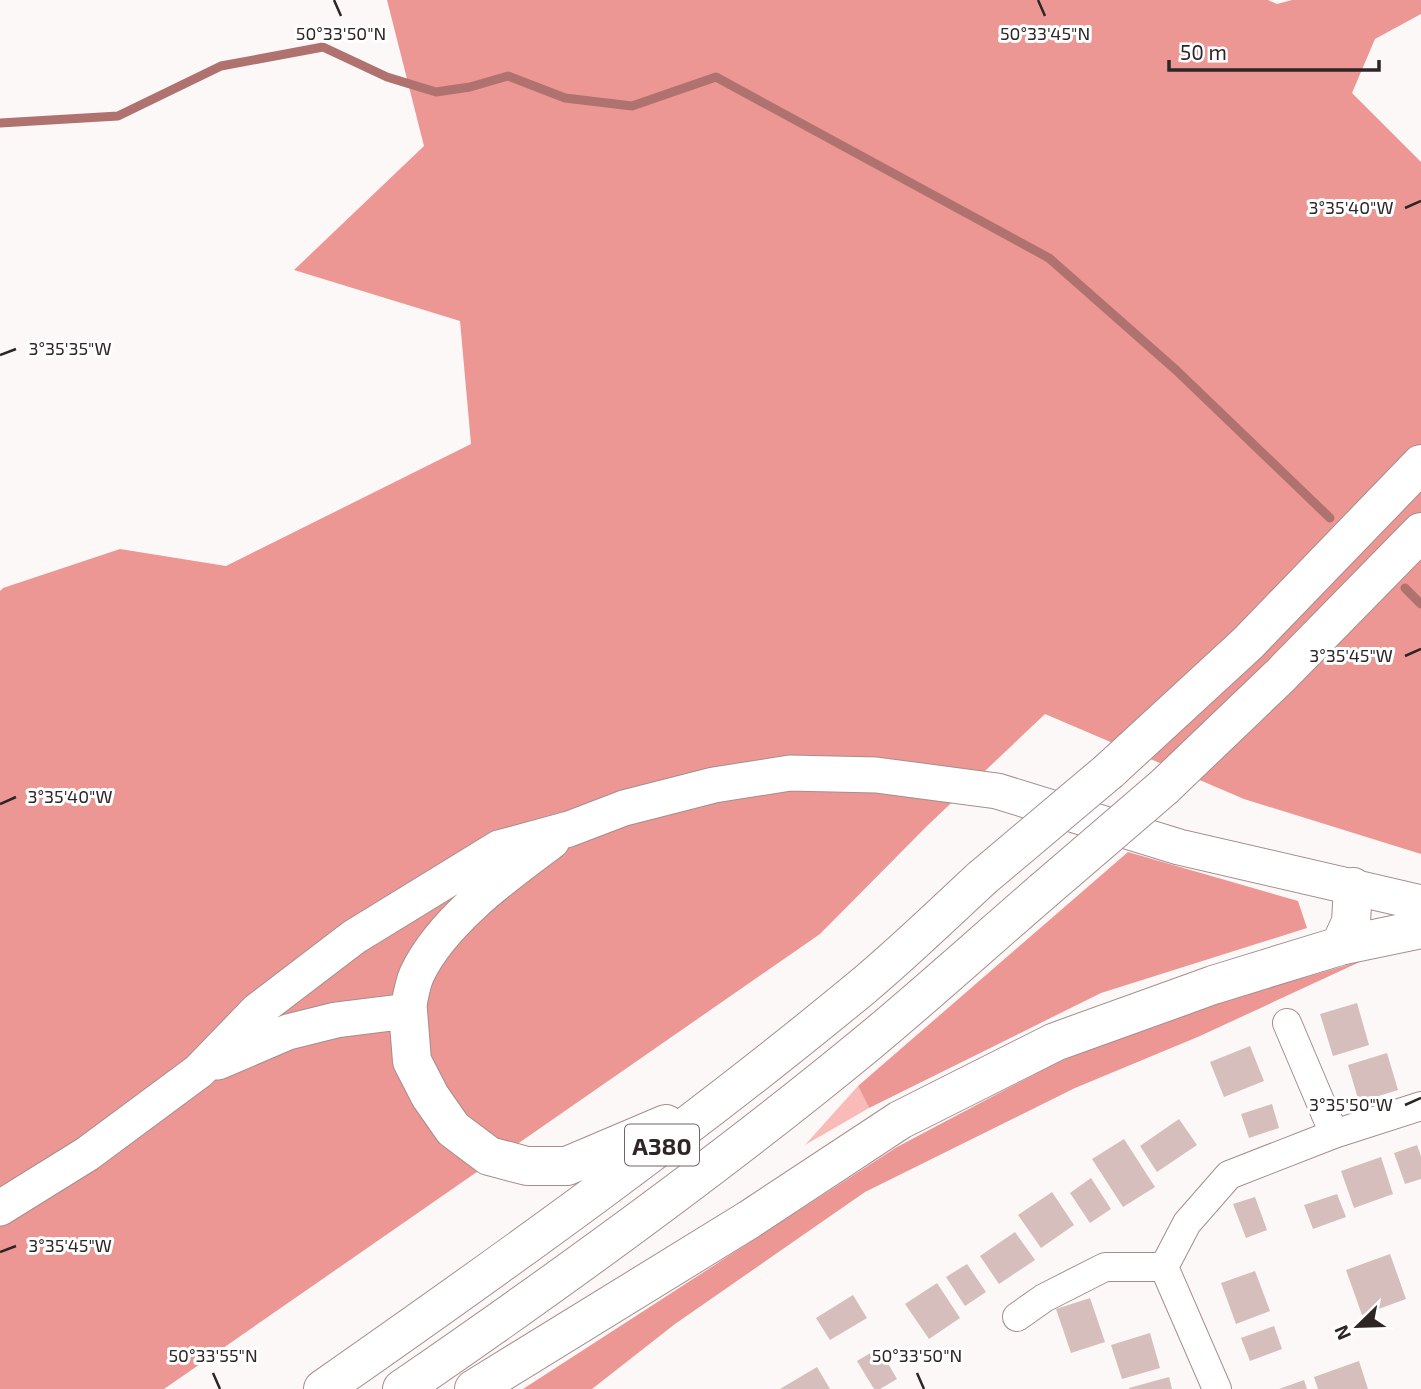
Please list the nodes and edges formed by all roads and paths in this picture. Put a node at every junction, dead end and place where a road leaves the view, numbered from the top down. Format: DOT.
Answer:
graph roads {
  1 [pos="1421,464"];
  2 [pos="1421,532"];
  3 [pos="569,829"];
  4 [pos="1353,887"];
  5 [pos="1421,903"];
  6 [pos="1421,929"];
  7 [pos="1340,947"];
  8 [pos="408,1011"];
  9 [pos="1287,1023"];
  10 [pos="200,1071"];
  11 [pos="719,1101"];
  12 [pos="1421,1106"];
  13 [pos="1334,1134"];
  14 [pos="0,1208"];
  15 [pos="1164,1268"];
  16 [pos="1017,1317"];
  17 [pos="323,1389"];
  18 [pos="402,1389"];
  19 [pos="474,1389"];
  20 [pos="1217,1389"];
  1 -- 11 [label="highway, A380, bridge"];
  2 -- 18 [label="highway, A380, bridge"];
  3 -- 4 [label="main road"];
  3 -- 8 [label="main road"];
  3 -- 10 [label="main road"];
  4 -- 5 [label="main road"];
  4 -- 7 [label="highway"];
  6 -- 7 [label="highway"];
  7 -- 19 [label="highway"];
  8 -- 10 [label="main road"];
  8 -- 11 [label="highway"];
  9 -- 13 [label="street"];
  10 -- 14 [label="main road"];
  11 -- 17 [label="highway, A380"];
  12 -- 13 [label="street"];
  13 -- 15 [label="street"];
  15 -- 16 [label="street"];
  15 -- 20 [label="street"];
}
